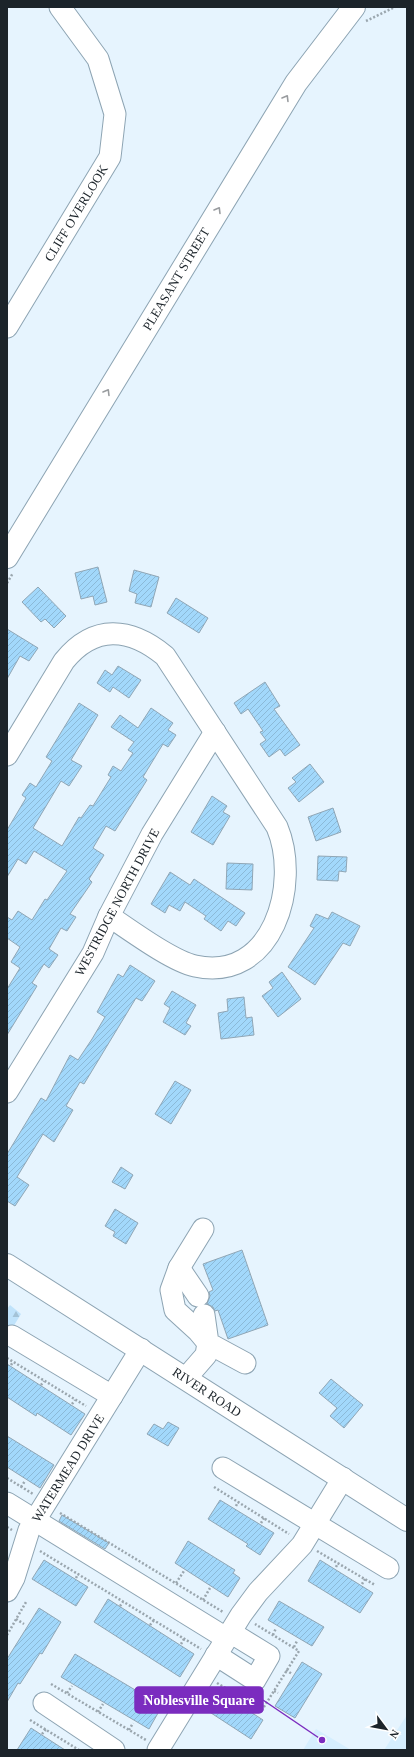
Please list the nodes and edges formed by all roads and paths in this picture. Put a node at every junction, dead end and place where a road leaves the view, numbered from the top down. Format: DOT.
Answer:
graph roads {
  1 [pos="60,7"];
  2 [pos="337,7"];
  3 [pos="354,7"];
  4 [pos="7,327"];
  5 [pos="7,530"];
  6 [pos="7,557"];
  7 [pos="215,732"];
  8 [pos="7,755"];
  9 [pos="108,916"];
  10 [pos="7,1092"];
  11 [pos="203,1230"];
  12 [pos="7,1264"];
  13 [pos="179,1268"];
  14 [pos="12,1336"];
  15 [pos="208,1343"];
  16 [pos="141,1350"];
  17 [pos="7,1358"];
  18 [pos="13,1362"];
  19 [pos="245,1363"];
  20 [pos="11,1365"];
  21 [pos="186,1378"];
  22 [pos="44,1381"];
  23 [pos="41,1385"];
  24 [pos="112,1396"];
  25 [pos="75,1400"];
  26 [pos="72,1404"];
  27 [pos="92,1410"];
  28 [pos="223,1468"];
  29 [pos="7,1478"];
  30 [pos="343,1478"];
  31 [pos="25,1480"];
  32 [pos="22,1487"];
  33 [pos="214,1487"];
  34 [pos="39,1497"];
  35 [pos="238,1502"];
  36 [pos="7,1503"];
  37 [pos="236,1506"];
  38 [pos="59,1512"];
  39 [pos="264,1518"];
  40 [pos="35,1520"];
  41 [pos="407,1520"];
  42 [pos="261,1523"];
  43 [pos="315,1524"];
  44 [pos="296,1538"];
  45 [pos="37,1549"];
  46 [pos="316,1550"];
  47 [pos="338,1563"];
  48 [pos="336,1567"];
  49 [pos="388,1568"];
  50 [pos="184,1572"];
  51 [pos="78,1574"];
  52 [pos="76,1578"];
  53 [pos="365,1579"];
  54 [pos="176,1583"];
  55 [pos="362,1584"];
  56 [pos="375,1585"];
  57 [pos="210,1588"];
  58 [pos="7,1592"];
  59 [pos="203,1600"];
  60 [pos="26,1602"];
  61 [pos="123,1602"];
  62 [pos="120,1606"];
  63 [pos="16,1619"];
  64 [pos="154,1620"];
  65 [pos="24,1624"];
  66 [pos="150,1625"];
  67 [pos="276,1628"];
  68 [pos="7,1635"];
  69 [pos="272,1635"];
  70 [pos="184,1638"];
  71 [pos="222,1639"];
  72 [pos="297,1642"];
  73 [pos="181,1644"];
  74 [pos="294,1647"];
  75 [pos="286,1670"];
  76 [pos="292,1674"];
  77 [pos="72,1686"];
  78 [pos="274,1691"];
  79 [pos="233,1692"];
  80 [pos="48,1693"];
  81 [pos="67,1693"];
  82 [pos="278,1693"];
  83 [pos="230,1696"];
  84 [pos="103,1704"];
  85 [pos="255,1705"];
  86 [pos="252,1710"];
  87 [pos="98,1712"];
  88 [pos="30,1720"];
  89 [pos="133,1723"];
  90 [pos="46,1729"];
  91 [pos="129,1730"];
  92 [pos="42,1734"];
  93 [pos="155,1747"];
  94 [pos="75,1749"];
  95 [pos="79,1750"];
  96 [pos="114,1750"];
  1 -- 4 [label="street, CLIFF OVERLOOK"];
  2 -- 5 [label="main road, PLEASANT STREET"];
  6 -- 3 [label="main road, PLEASANT STREET, one-way"];
  7 -- 8 [label="street"];
  7 -- 9 [label="street, WESTRIDGE NORTH DRIVE"];
  7 -- 9 [label="street"];
  9 -- 10 [label="street, WESTRIDGE NORTH DRIVE"];
  11 -- 13 [label="street"];
  12 -- 16 [label="main road, RIVER ROAD"];
  13 -- 15 [label="street"];
  13 -- 15 [label="street"];
  14 -- 24 [label="street"];
  15 -- 19 [label="street"];
  15 -- 21 [label="street"];
  16 -- 21 [label="main road, RIVER ROAD"];
  16 -- 24 [label="street, WATERMEAD DRIVE"];
  17 -- 18 [label="path"];
  18 -- 20 [label="path"];
  18 -- 22 [label="path"];
  21 -- 30 [label="main road, RIVER ROAD"];
  22 -- 23 [label="path"];
  22 -- 25 [label="path"];
  24 -- 40 [label="street, WATERMEAD DRIVE"];
  25 -- 26 [label="path"];
  25 -- 27 [label="path"];
  28 -- 43 [label="street"];
  29 -- 32 [label="path"];
  30 -- 41 [label="main road, RIVER ROAD"];
  30 -- 43 [label="street"];
  31 -- 32 [label="path"];
  32 -- 34 [label="path"];
  33 -- 35 [label="path"];
  35 -- 37 [label="path"];
  35 -- 39 [label="path"];
  36 -- 40 [label="street"];
  38 -- 54 [label="path"];
  39 -- 42 [label="path"];
  39 -- 44 [label="path"];
  40 -- 58 [label="street, WATERMEAD DRIVE"];
  40 -- 71 [label="street"];
  43 -- 49 [label="street"];
  43 -- 71 [label="street"];
  45 -- 51 [label="path"];
  46 -- 47 [label="path"];
  47 -- 48 [label="path"];
  47 -- 53 [label="path"];
  50 -- 54 [label="path"];
  51 -- 52 [label="path"];
  51 -- 61 [label="path"];
  53 -- 55 [label="path"];
  53 -- 56 [label="path"];
  54 -- 59 [label="path"];
  57 -- 59 [label="path"];
  59 -- 71 [label="path"];
  60 -- 63 [label="path"];
  61 -- 62 [label="path"];
  61 -- 64 [label="path"];
  63 -- 65 [label="path"];
  63 -- 68 [label="path"];
  64 -- 66 [label="path"];
  64 -- 70 [label="path"];
  67 -- 69 [label="path"];
  70 -- 71 [label="path"];
  70 -- 73 [label="path"];
  71 -- 93 [label="street"];
  72 -- 74 [label="path"];
  75 -- 76 [label="path"];
  77 -- 81 [label="path"];
  78 -- 82 [label="path"];
  79 -- 83 [label="path"];
  80 -- 81 [label="path"];
  80 -- 96 [label="street"];
  81 -- 87 [label="path"];
  84 -- 87 [label="path"];
  85 -- 86 [label="path"];
  87 -- 91 [label="path"];
  88 -- 90 [label="path"];
  89 -- 91 [label="path"];
  90 -- 92 [label="path"];
  90 -- 94 [label="path"];
  91 -- 93 [label="path"];
  94 -- 95 [label="path"];
}
